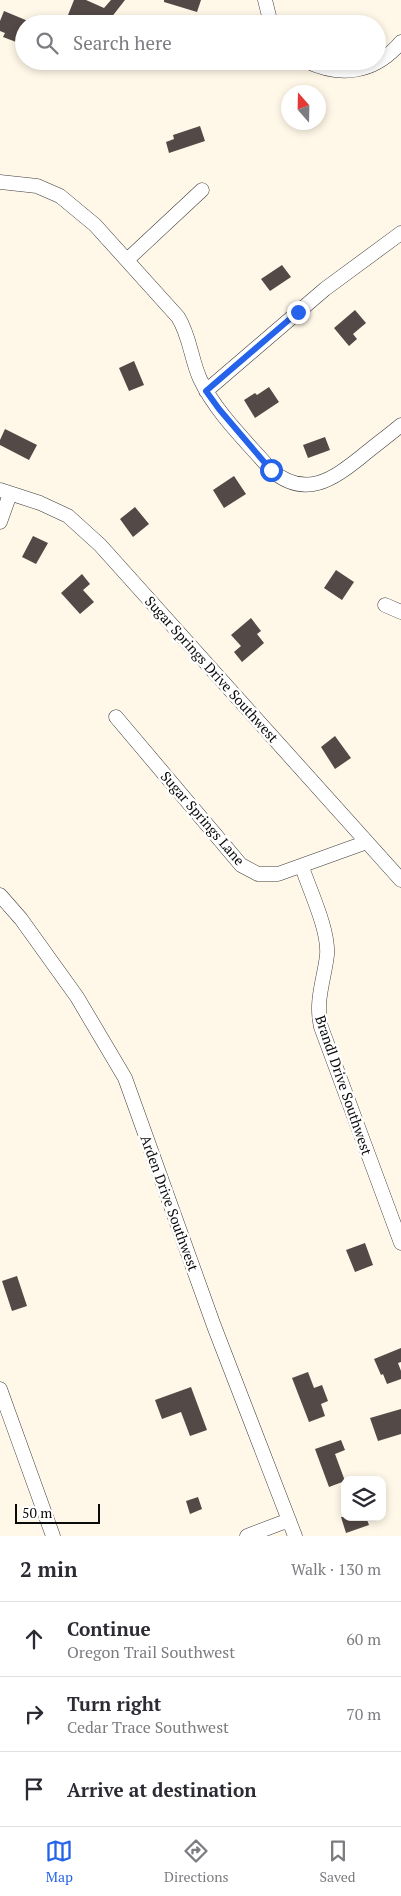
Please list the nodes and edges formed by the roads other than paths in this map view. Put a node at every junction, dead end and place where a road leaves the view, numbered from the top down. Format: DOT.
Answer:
graph roads {
  1 [pos="265,0"];
  2 [pos="269,15"];
  3 [pos="401,42"];
  4 [pos="386,57"];
  5 [pos="329,70"];
  6 [pos="354,70"];
  7 [pos="0,182"];
  8 [pos="202,190"];
  9 [pos="401,233"];
  10 [pos="127,260"];
  11 [pos="206,391"];
  12 [pos="401,426"];
  13 [pos="5,492"];
  14 [pos="0,522"];
  15 [pos="385,605"];
  16 [pos="401,612"];
  17 [pos="116,717"];
  18 [pos="367,842"];
  19 [pos="302,867"];
  20 [pos="401,880"];
  21 [pos="0,895"];
  22 [pos="401,1243"];
  23 [pos="0,1389"];
  24 [pos="289,1520"];
  25 [pos="52,1536"];
  26 [pos="247,1536"];
  27 [pos="295,1536"];
  1 -- 2 [label="street"];
  3 -- 4 [label="street"];
  5 -- 6 [label="street"];
  7 -- 10 [label="street"];
  8 -- 10 [label="street"];
  9 -- 11 [label="street"];
  10 -- 11 [label="street"];
  11 -- 12 [label="street"];
  13 -- 14 [label="street"];
  13 -- 18 [label="street, Sugar Springs Drive Southwest"];
  15 -- 16 [label="street"];
  17 -- 19 [label="street, Sugar Springs Lane"];
  18 -- 19 [label="street, Sugar Springs Lane"];
  18 -- 20 [label="street, Sugar Springs Drive Southwest"];
  19 -- 22 [label="street, Brandl Drive Southwest"];
  21 -- 24 [label="street, Arden Drive Southwest"];
  23 -- 25 [label="street"];
  24 -- 26 [label="street"];
  24 -- 27 [label="street, Arden Drive Southwest"];
}
